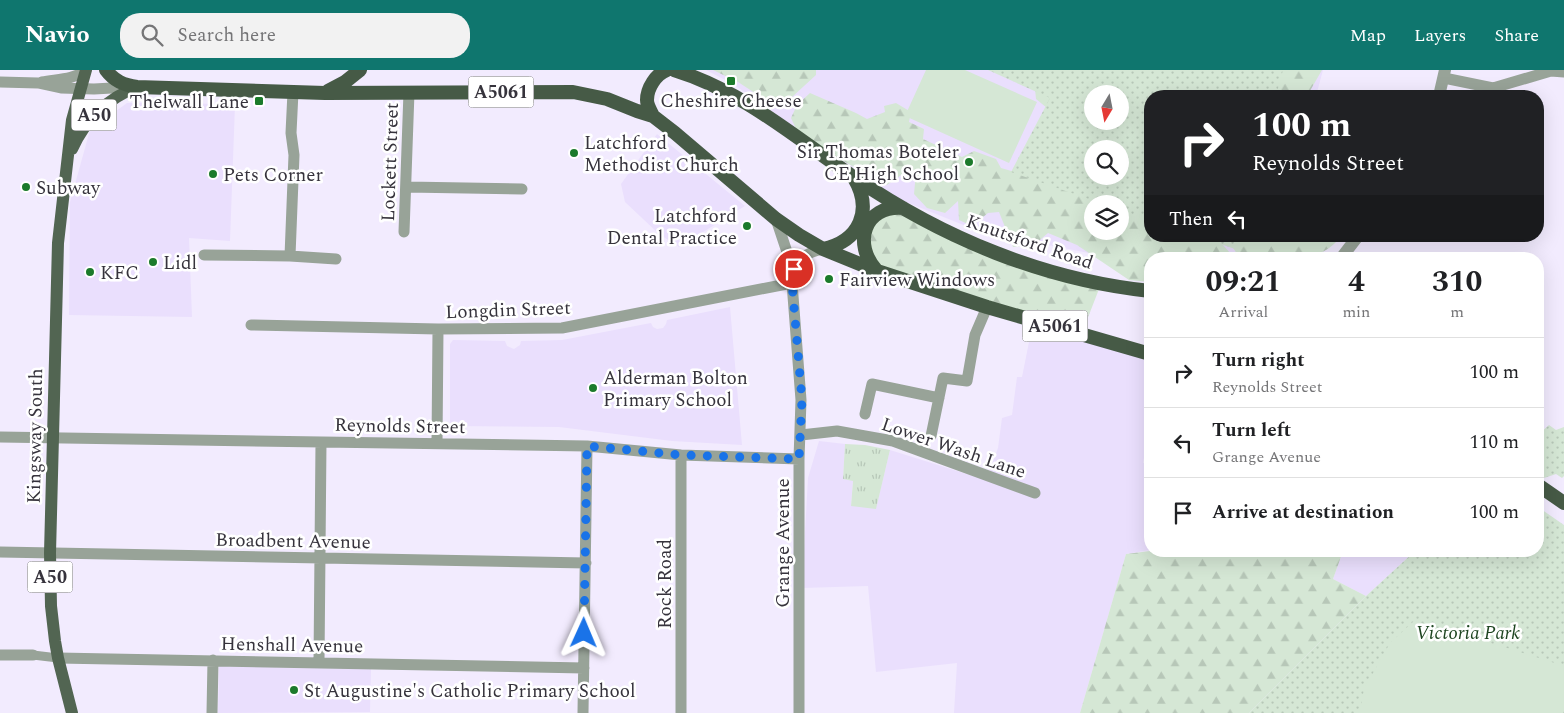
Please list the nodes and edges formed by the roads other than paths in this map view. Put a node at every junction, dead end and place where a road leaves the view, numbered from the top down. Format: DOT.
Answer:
graph roads {
  1 [pos="86,70"];
  2 [pos="106,70"];
  3 [pos="360,70"];
  4 [pos="667,70"];
  5 [pos="674,70"];
  6 [pos="1564,72"];
  7 [pos="1444,74"];
  8 [pos="0,82"];
  9 [pos="38,83"];
  10 [pos="137,87"];
  11 [pos="80,89"];
  12 [pos="1440,90"];
  13 [pos="293,92"];
  14 [pos="409,92"];
  15 [pos="325,93"];
  16 [pos="653,116"];
  17 [pos="67,159"];
  18 [pos="853,177"];
  19 [pos="406,187"];
  20 [pos="522,189"];
  21 [pos="903,208"];
  22 [pos="776,219"];
  23 [pos="404,232"];
  24 [pos="1353,242"];
  25 [pos="823,249"];
  26 [pos="1346,252"];
  27 [pos="204,255"];
  28 [pos="290,256"];
  29 [pos="336,258"];
  30 [pos="877,271"];
  31 [pos="792,283"];
  32 [pos="1144,290"];
  33 [pos="987,306"];
  34 [pos="252,325"];
  35 [pos="438,329"];
  36 [pos="1144,352"];
  37 [pos="939,398"];
  38 [pos="865,414"];
  39 [pos="801,435"];
  40 [pos="931,436"];
  41 [pos="0,437"];
  42 [pos="53,438"];
  43 [pos="321,442"];
  44 [pos="437,443"];
  45 [pos="587,446"];
  46 [pos="681,455"];
  47 [pos="799,459"];
  48 [pos="1544,490"];
  49 [pos="1035,493"];
  50 [pos="1564,503"];
  51 [pos="0,552"];
  52 [pos="50,553"];
  53 [pos="321,559"];
  54 [pos="586,563"];
  55 [pos="0,655"];
  56 [pos="33,655"];
  57 [pos="58,658"];
  58 [pos="214,660"];
  59 [pos="320,662"];
  60 [pos="584,668"];
  61 [pos="72,713"];
  62 [pos="212,713"];
  63 [pos="583,713"];
  64 [pos="681,713"];
  65 [pos="799,713"];
  1 -- 9 [label="street"];
  1 -- 11 [label="main road, Kingsway South / A50"];
  2 -- 10 [label="highway, A50"];
  3 -- 15 [label="highway"];
  4 -- 16 [label="highway"];
  5 -- 18 [label="highway, Knutsford Road"];
  6 -- 7 [label="street"];
  7 -- 12 [label="street"];
  8 -- 9 [label="street"];
  9 -- 11 [label="street"];
  10 -- 11 [label="street"];
  10 -- 13 [label="highway, A50"];
  10 -- 17 [label="main road, Kingsway South / A50"];
  11 -- 17 [label="main road, Kingsway South / A50"];
  13 -- 15 [label="highway, A50"];
  13 -- 28 [label="street"];
  14 -- 15 [label="highway, A5061"];
  14 -- 16 [label="highway, A5061"];
  14 -- 19 [label="street, Lockett Street"];
  16 -- 22 [label="highway, A5061"];
  17 -- 42 [label="main road, Kingsway South / A50"];
  18 -- 21 [label="highway, Knutsford Road"];
  18 -- 25 [label="highway"];
  19 -- 20 [label="street"];
  19 -- 23 [label="street, Lockett Street"];
  21 -- 30 [label="highway"];
  21 -- 32 [label="highway, Knutsford Road"];
  22 -- 25 [label="highway, A5061"];
  22 -- 31 [label="street, Grange Avenue"];
  24 -- 26 [label="street"];
  25 -- 30 [label="highway, A5061"];
  25 -- 31 [label="street, Grange Avenue"];
  27 -- 28 [label="street"];
  28 -- 29 [label="street"];
  30 -- 33 [label="highway, A5061"];
  31 -- 35 [label="street, Longdin Street"];
  31 -- 39 [label="street, Grange Avenue"];
  33 -- 36 [label="highway, A5061"];
  33 -- 37 [label="street"];
  34 -- 35 [label="street, Longdin Street"];
  35 -- 44 [label="street"];
  37 -- 38 [label="street"];
  37 -- 40 [label="street"];
  39 -- 47 [label="street, Grange Avenue"];
  39 -- 49 [label="street, Lower Wash Lane"];
  41 -- 42 [label="street, Reynolds Street"];
  42 -- 43 [label="street, Reynolds Street"];
  42 -- 52 [label="main road, Kingsway South / A50"];
  43 -- 44 [label="street, Reynolds Street"];
  43 -- 53 [label="street"];
  44 -- 45 [label="street, Reynolds Street"];
  45 -- 46 [label="street, Reynolds Street"];
  45 -- 54 [label="street"];
  46 -- 47 [label="street, Reynolds Street"];
  46 -- 64 [label="street, Rock Road"];
  47 -- 65 [label="street, Grange Avenue"];
  48 -- 50 [label="highway"];
  51 -- 52 [label="street, Broadbent Avenue"];
  52 -- 53 [label="street, Broadbent Avenue"];
  52 -- 57 [label="main road, Kingsway South / A50"];
  53 -- 54 [label="street, Broadbent Avenue"];
  53 -- 59 [label="street"];
  54 -- 60 [label="street"];
  55 -- 56 [label="street, Henshall Avenue"];
  56 -- 57 [label="street, Henshall Avenue"];
  57 -- 58 [label="street, Henshall Avenue"];
  57 -- 61 [label="main road, Kingsway South / A50"];
  58 -- 59 [label="street, Henshall Avenue"];
  58 -- 62 [label="street"];
  59 -- 60 [label="street, Henshall Avenue"];
  60 -- 63 [label="street"];
}
